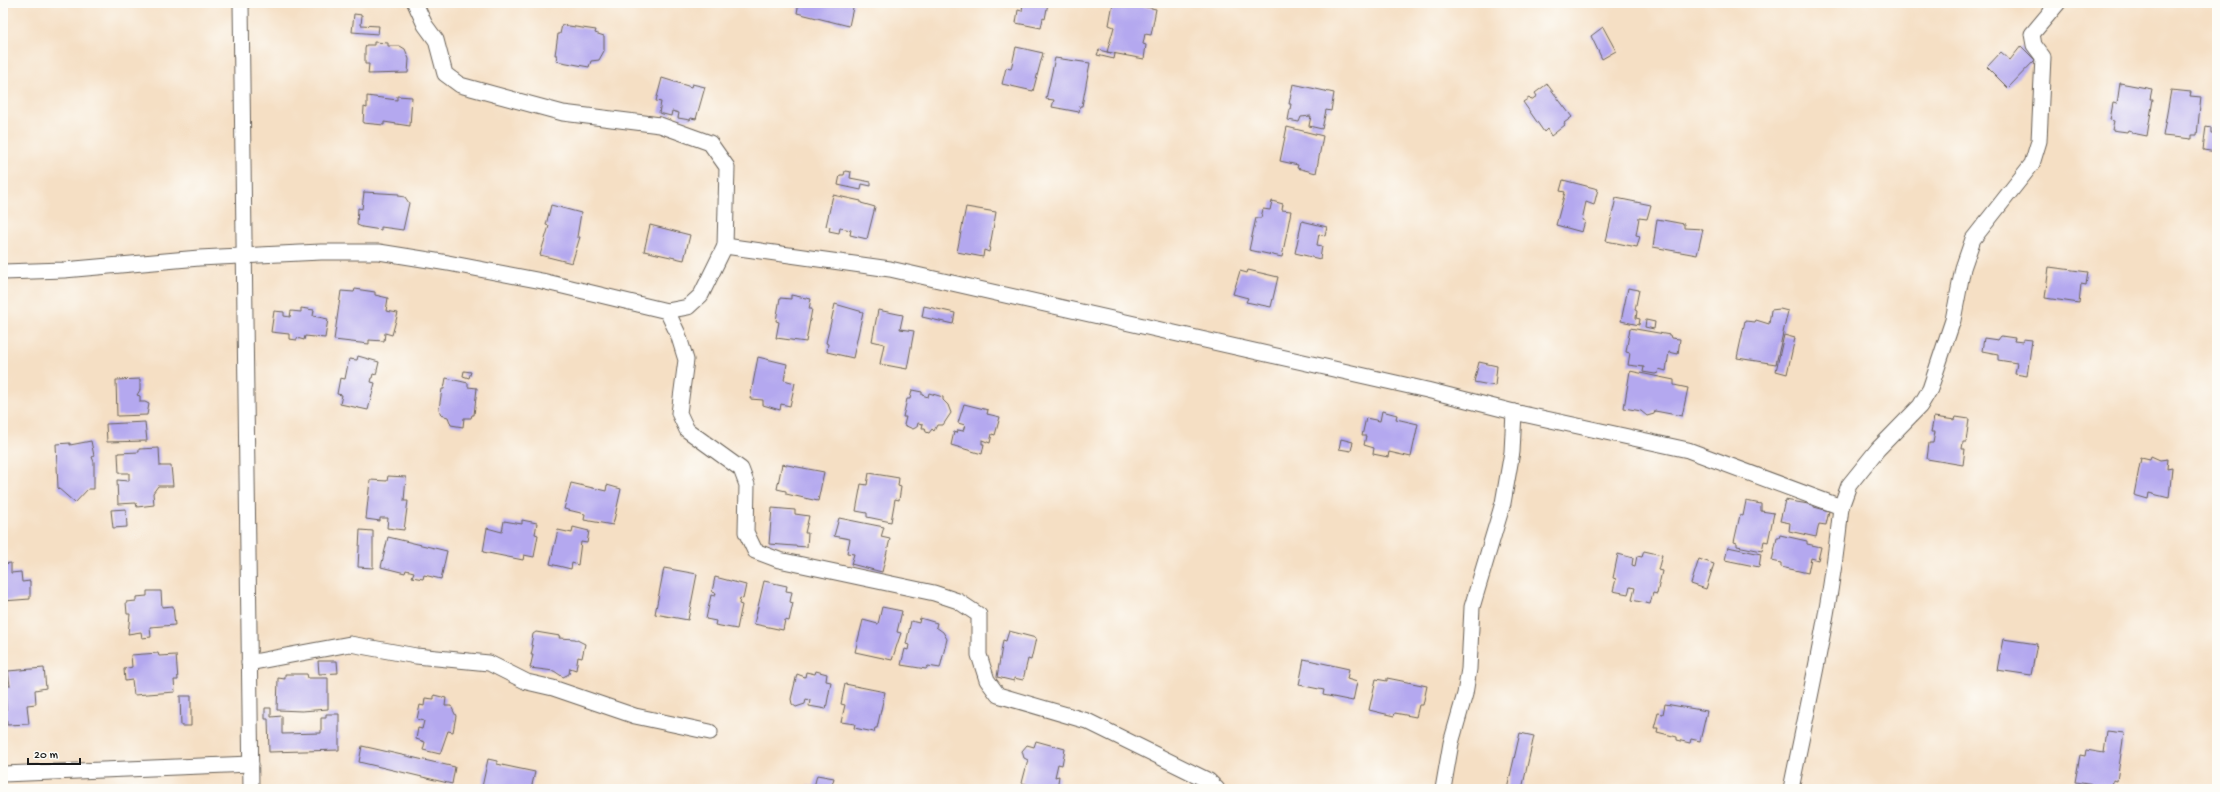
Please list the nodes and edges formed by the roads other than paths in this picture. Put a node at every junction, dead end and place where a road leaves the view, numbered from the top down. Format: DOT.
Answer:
graph roads {
  1 [pos="241,3"];
  2 [pos="415,3"];
  3 [pos="2058,3"];
  4 [pos="725,246"];
  5 [pos="244,257"];
  6 [pos="3,272"];
  7 [pos="667,311"];
  8 [pos="1514,412"];
  9 [pos="1841,506"];
  10 [pos="249,664"];
  11 [pos="710,732"];
  12 [pos="251,764"];
  13 [pos="3,774"];
  14 [pos="251,789"];
  15 [pos="1217,789"];
  16 [pos="1443,789"];
  17 [pos="1791,789"];
  1 -- 5 [label="street"];
  2 -- 4 [label="street"];
  3 -- 9 [label="street"];
  4 -- 7 [label="street"];
  4 -- 8 [label="street"];
  5 -- 6 [label="street"];
  5 -- 7 [label="street"];
  5 -- 10 [label="street"];
  7 -- 15 [label="street"];
  8 -- 9 [label="street"];
  8 -- 16 [label="street"];
  9 -- 17 [label="street"];
  10 -- 11 [label="street"];
  10 -- 12 [label="street"];
  12 -- 13 [label="street"];
  12 -- 14 [label="street"];
}
